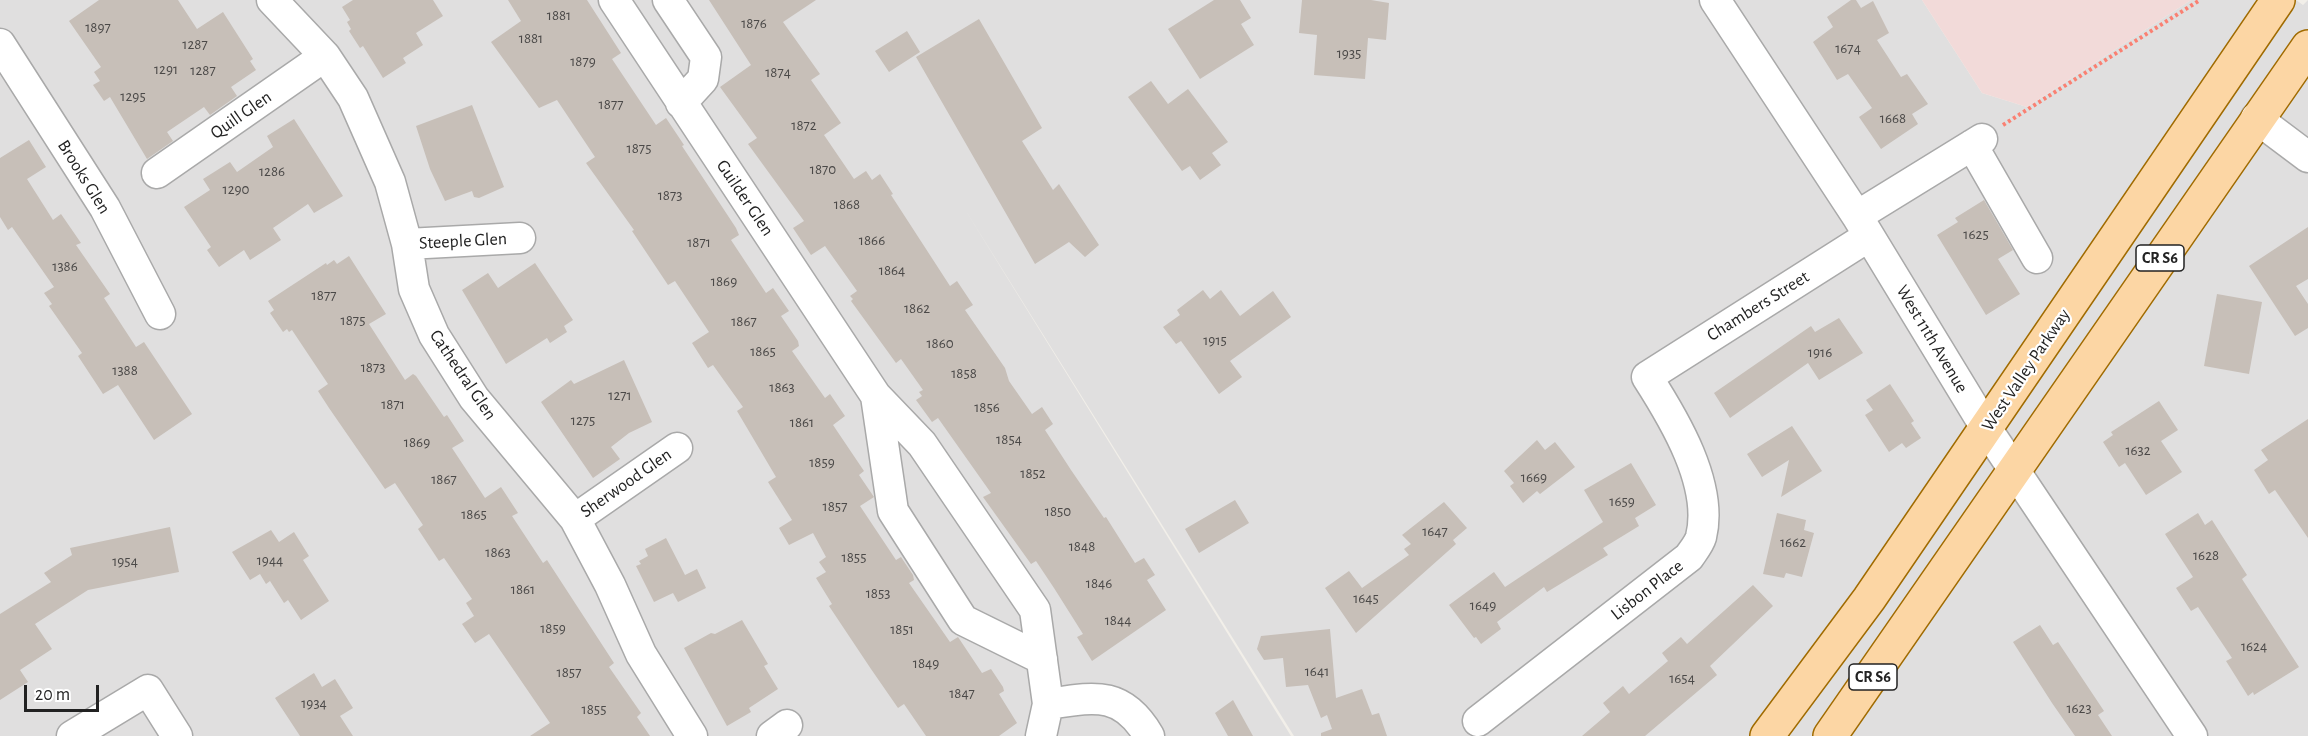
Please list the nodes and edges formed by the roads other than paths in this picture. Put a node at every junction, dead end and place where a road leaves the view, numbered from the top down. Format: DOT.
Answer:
graph roads {
  1 [pos="272,0"];
  2 [pos="614,0"];
  3 [pos="668,0"];
  4 [pos="1715,0"];
  5 [pos="2278,0"];
  6 [pos="0,44"];
  7 [pos="2308,47"];
  8 [pos="325,57"];
  9 [pos="681,103"];
  10 [pos="2256,118"];
  11 [pos="2308,157"];
  12 [pos="157,173"];
  13 [pos="1863,226"];
  14 [pos="520,238"];
  15 [pos="407,244"];
  16 [pos="2037,258"];
  17 [pos="160,314"];
  18 [pos="1647,377"];
  19 [pos="876,396"];
  20 [pos="1986,428"];
  21 [pos="677,447"];
  22 [pos="2013,470"];
  23 [pos="575,519"];
  24 [pos="1042,659"];
  25 [pos="1048,704"];
  26 [pos="1478,721"];
  27 [pos="72,736"];
  28 [pos="177,736"];
  29 [pos="692,736"];
  30 [pos="1041,736"];
  31 [pos="1149,736"];
  32 [pos="1767,736"];
  33 [pos="1830,736"];
  34 [pos="2192,736"];
  1 -- 8 [label="street, Cathedral Glen"];
  2 -- 9 [label="street, Guilder Glen"];
  3 -- 9 [label="street"];
  4 -- 13 [label="street, West 11th Avenue"];
  5 -- 20 [label="main road, West Valley Parkway / CR S6"];
  6 -- 17 [label="street, Brooks Glen"];
  7 -- 10 [label="main road, CR S6"];
  8 -- 12 [label="street, Quill Glen"];
  8 -- 15 [label="street, Cathedral Glen"];
  9 -- 19 [label="street, Guilder Glen"];
  10 -- 11 [label="street"];
  10 -- 22 [label="main road, CR S6"];
  13 -- 16 [label="street, Chambers Street"];
  13 -- 18 [label="street, Chambers Street"];
  13 -- 20 [label="street, West 11th Avenue"];
  14 -- 15 [label="street, Steeple Glen"];
  15 -- 23 [label="street, Cathedral Glen"];
  18 -- 26 [label="street, Lisbon Place"];
  19 -- 24 [label="street, Guilder Glen"];
  19 -- 24 [label="street, Guilder Glen"];
  20 -- 22 [label="street, West 11th Avenue"];
  20 -- 32 [label="main road, West Valley Parkway / CR S6"];
  21 -- 23 [label="street, Sherwood Glen"];
  22 -- 33 [label="main road, CR S6"];
  22 -- 34 [label="street, West 11th Avenue"];
  23 -- 29 [label="street, Cathedral Glen"];
  24 -- 25 [label="street, Guilder Glen"];
  25 -- 30 [label="street, Guilder Glen"];
  25 -- 31 [label="street"];
  27 -- 28 [label="street"];
}
